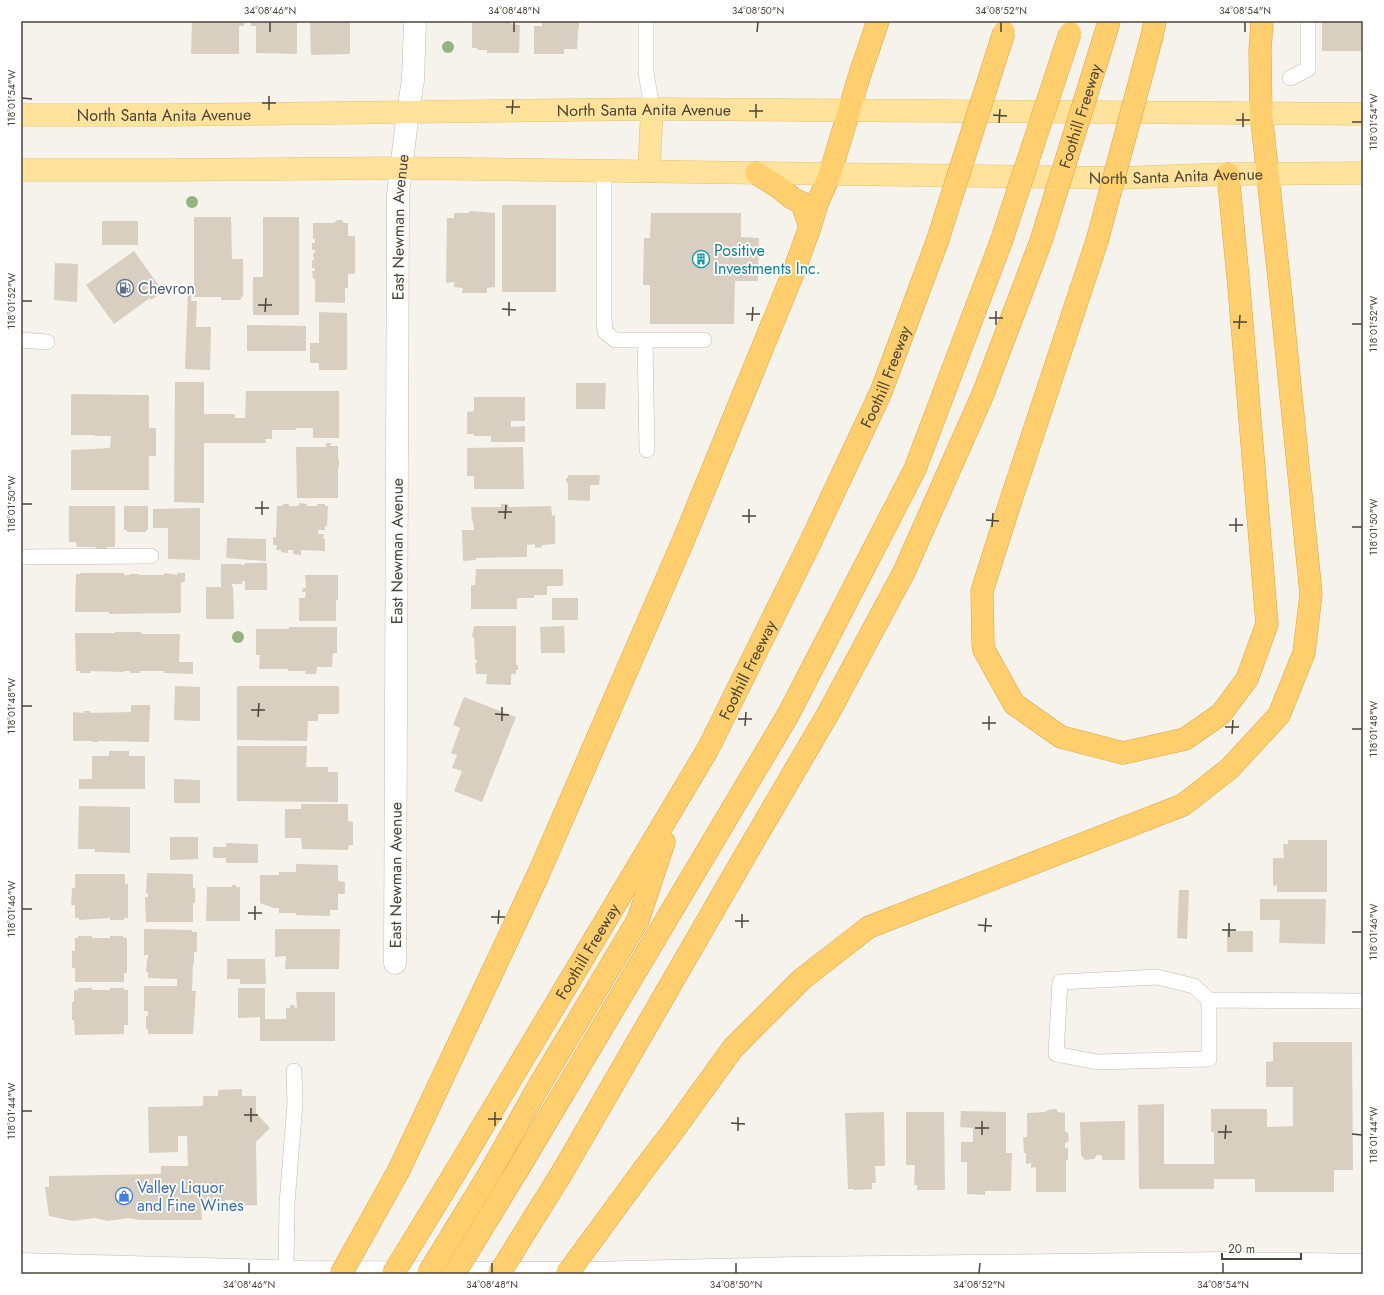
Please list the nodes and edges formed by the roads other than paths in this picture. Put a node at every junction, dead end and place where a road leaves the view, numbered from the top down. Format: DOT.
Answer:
graph roads {
  1 [pos="415,21"];
  2 [pos="646,21"];
  3 [pos="878,21"];
  4 [pos="1262,21"];
  5 [pos="1308,21"];
  6 [pos="1006,26"];
  7 [pos="1071,27"];
  8 [pos="1107,28"];
  9 [pos="1154,28"];
  10 [pos="1290,78"];
  11 [pos="652,109"];
  12 [pos="849,110"];
  13 [pos="408,112"];
  14 [pos="1261,113"];
  15 [pos="1363,114"];
  16 [pos="21,115"];
  17 [pos="401,168"];
  18 [pos="21,170"];
  19 [pos="594,171"];
  20 [pos="649,171"];
  21 [pos="756,173"];
  22 [pos="1363,173"];
  23 [pos="830,174"];
  24 [pos="1228,174"];
  25 [pos="1267,174"];
  26 [pos="810,227"];
  27 [pos="21,340"];
  28 [pos="645,340"];
  29 [pos="704,340"];
  30 [pos="47,342"];
  31 [pos="647,450"];
  32 [pos="151,556"];
  33 [pos="21,557"];
  34 [pos="676,804"];
  35 [pos="395,963"];
  36 [pos="1209,1000"];
  37 [pos="1363,1001"];
  38 [pos="294,1071"];
  39 [pos="21,1264"];
  40 [pos="1363,1265"];
  41 [pos="1195,1269"];
  42 [pos="795,1271"];
  43 [pos="286,1272"];
  44 [pos="342,1274"];
  45 [pos="393,1274"];
  46 [pos="428,1274"];
  47 [pos="454,1274"];
  48 [pos="499,1274"];
  49 [pos="567,1274"];
  1 -- 13 [label="street, East Newman Avenue"];
  2 -- 11 [label="lane"];
  3 -- 12 [label="highway"];
  4 -- 14 [label="highway"];
  5 -- 10 [label="lane"];
  6 -- 34 [label="highway, Foothill Freeway, bridge"];
  7 -- 47 [label="highway, bridge"];
  8 -- 48 [label="highway, Foothill Freeway, bridge"];
  9 -- 24 [label="highway, bridge"];
  11 -- 12 [label="main road, North Santa Anita Avenue"];
  11 -- 13 [label="main road, North Santa Anita Avenue"];
  11 -- 20 [label="main road"];
  12 -- 14 [label="main road, North Santa Anita Avenue"];
  12 -- 23 [label="highway"];
  13 -- 16 [label="main road, North Santa Anita Avenue"];
  13 -- 17 [label="street, East Newman Avenue"];
  14 -- 15 [label="main road, North Santa Anita Avenue"];
  14 -- 25 [label="highway"];
  17 -- 18 [label="main road, North Santa Anita Avenue"];
  17 -- 19 [label="main road, North Santa Anita Avenue"];
  17 -- 35 [label="street, East Newman Avenue"];
  19 -- 20 [label="main road, North Santa Anita Avenue"];
  19 -- 28 [label="lane"];
  20 -- 21 [label="main road, North Santa Anita Avenue"];
  21 -- 23 [label="main road, North Santa Anita Avenue"];
  21 -- 26 [label="highway"];
  22 -- 25 [label="main road, North Santa Anita Avenue"];
  23 -- 24 [label="main road, North Santa Anita Avenue"];
  23 -- 26 [label="highway"];
  24 -- 25 [label="main road, North Santa Anita Avenue"];
  25 -- 49 [label="highway, bridge"];
  26 -- 44 [label="highway, bridge"];
  27 -- 30 [label="lane"];
  28 -- 29 [label="lane"];
  28 -- 31 [label="lane"];
  32 -- 33 [label="lane"];
  34 -- 45 [label="highway, Foothill Freeway, bridge"];
  34 -- 46 [label="highway, bridge"];
  36 -- 36 [label="lane"];
  36 -- 37 [label="lane"];
  38 -- 43 [label="lane"];
  39 -- 43 [label="street"];
  40 -- 41 [label="street"];
  41 -- 42 [label="street"];
  42 -- 43 [label="street"];
}
